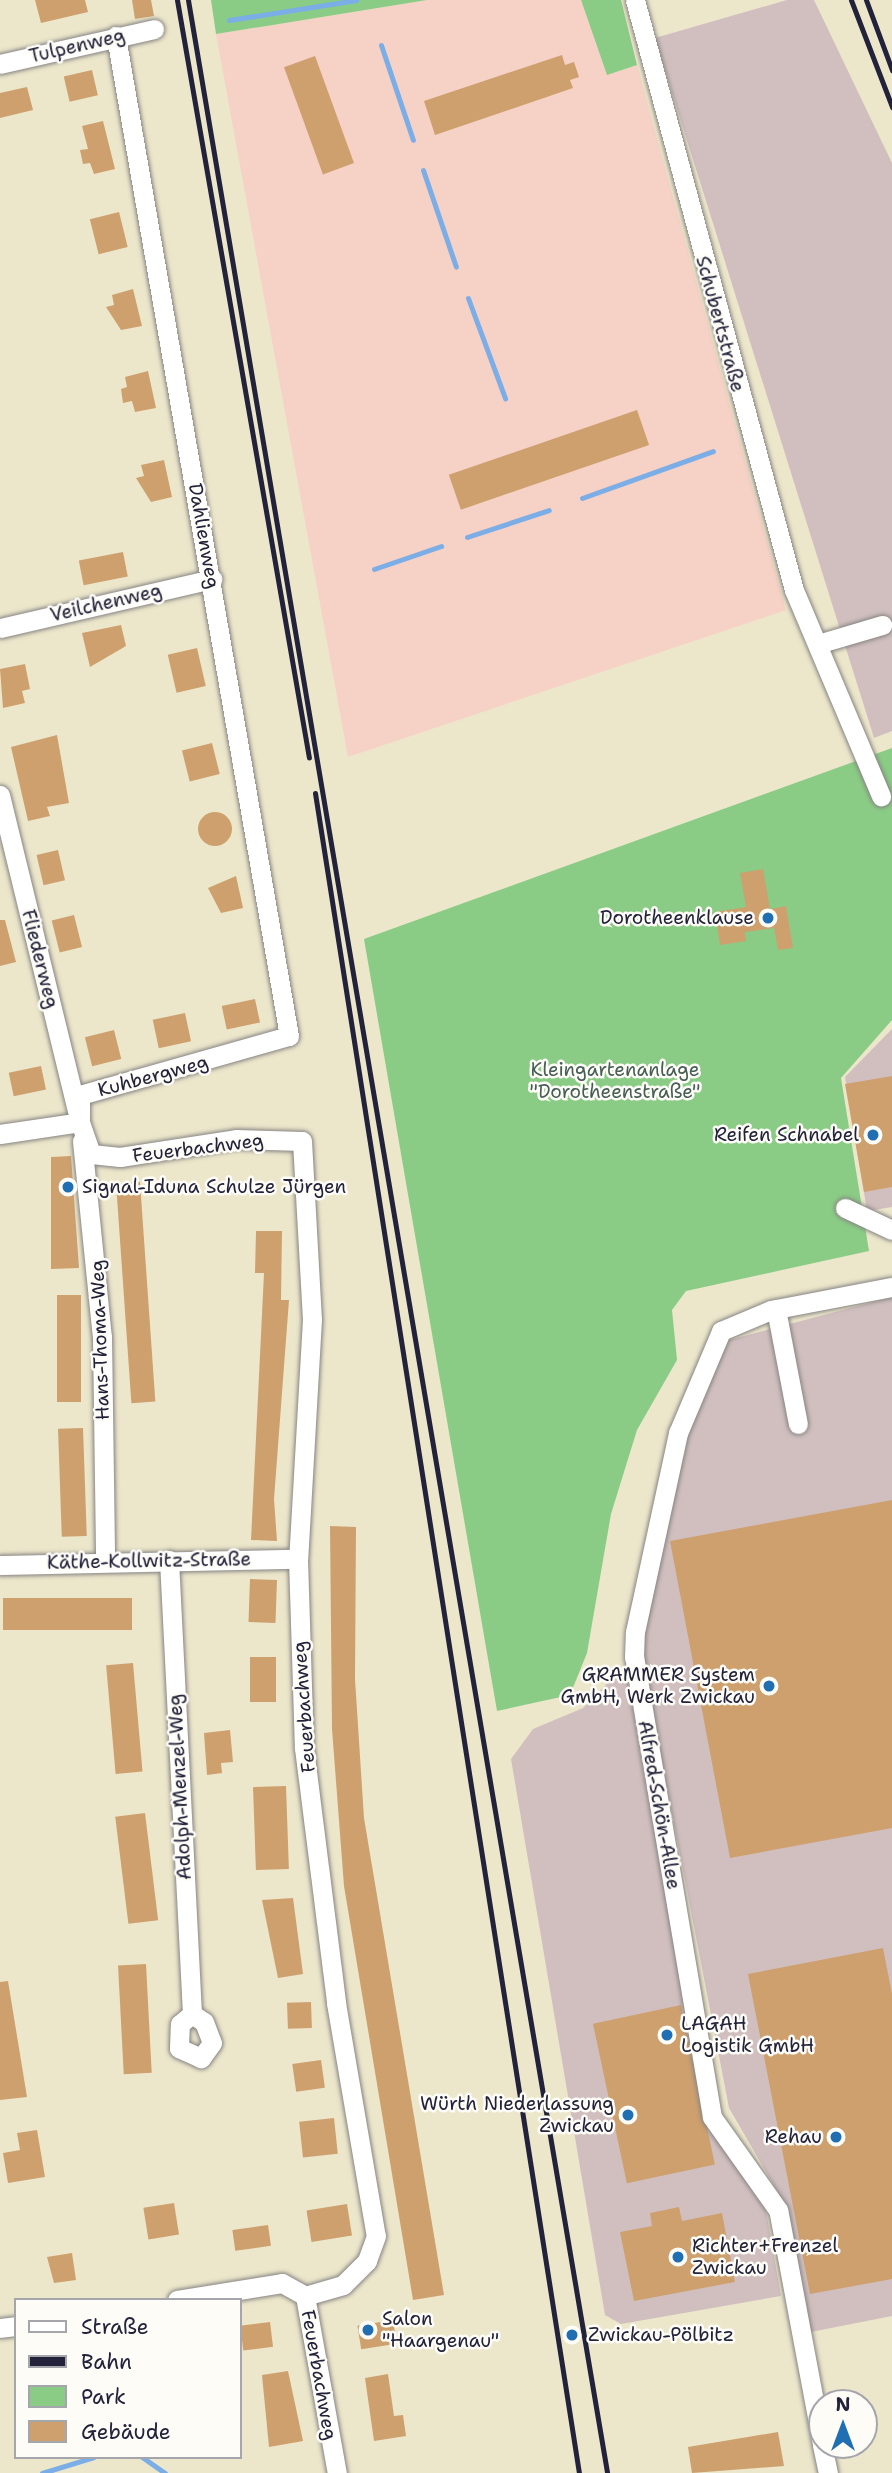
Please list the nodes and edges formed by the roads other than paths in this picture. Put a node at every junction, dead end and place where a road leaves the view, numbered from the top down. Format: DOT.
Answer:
graph roads {
  1 [pos="635,0"];
  2 [pos="154,29"];
  3 [pos="116,36"];
  4 [pos="0,64"];
  5 [pos="212,579"];
  6 [pos="882,625"];
  7 [pos="0,628"];
  8 [pos="821,643"];
  9 [pos="0,795"];
  10 [pos="881,796"];
  11 [pos="289,1037"];
  12 [pos="80,1122"];
  13 [pos="0,1134"];
  14 [pos="845,1208"];
  15 [pos="892,1230"];
  16 [pos="892,1287"];
  17 [pos="776,1309"];
  18 [pos="798,1424"];
  19 [pos="105,1559"];
  20 [pos="299,1559"];
  21 [pos="169,1560"];
  22 [pos="0,1565"];
  23 [pos="192,2014"];
  24 [pos="305,2296"];
  25 [pos="189,2298"];
  26 [pos="812,2389"];
  27 [pos="337,2473"];
  1 -- 8 [label="street, Schubertstraße"];
  2 -- 3 [label="street, Tulpenweg"];
  3 -- 4 [label="street, Tulpenweg"];
  3 -- 5 [label="street, Dahlienweg"];
  5 -- 7 [label="street, Veilchenweg"];
  5 -- 11 [label="street, Dahlienweg"];
  6 -- 8 [label="street"];
  8 -- 10 [label="street, Schubertstraße"];
  9 -- 12 [label="street, Fliederweg"];
  11 -- 12 [label="street, Kuhbergweg"];
  12 -- 13 [label="street"];
  12 -- 19 [label="street, Hans-Thoma-Weg"];
  12 -- 20 [label="street, Feuerbachweg"];
  14 -- 15 [label="street"];
  16 -- 17 [label="street, Alfred-Schön-Allee"];
  17 -- 18 [label="street"];
  17 -- 26 [label="street, Alfred-Schön-Allee"];
  19 -- 21 [label="street, Käthe-Kollwitz-Straße"];
  19 -- 22 [label="street, Käthe-Kollwitz-Straße"];
  20 -- 21 [label="street, Käthe-Kollwitz-Straße"];
  20 -- 24 [label="street, Feuerbachweg"];
  21 -- 23 [label="street, Adolph-Menzel-Weg"];
  24 -- 25 [label="street"];
  24 -- 27 [label="street, Feuerbachweg"];
}
